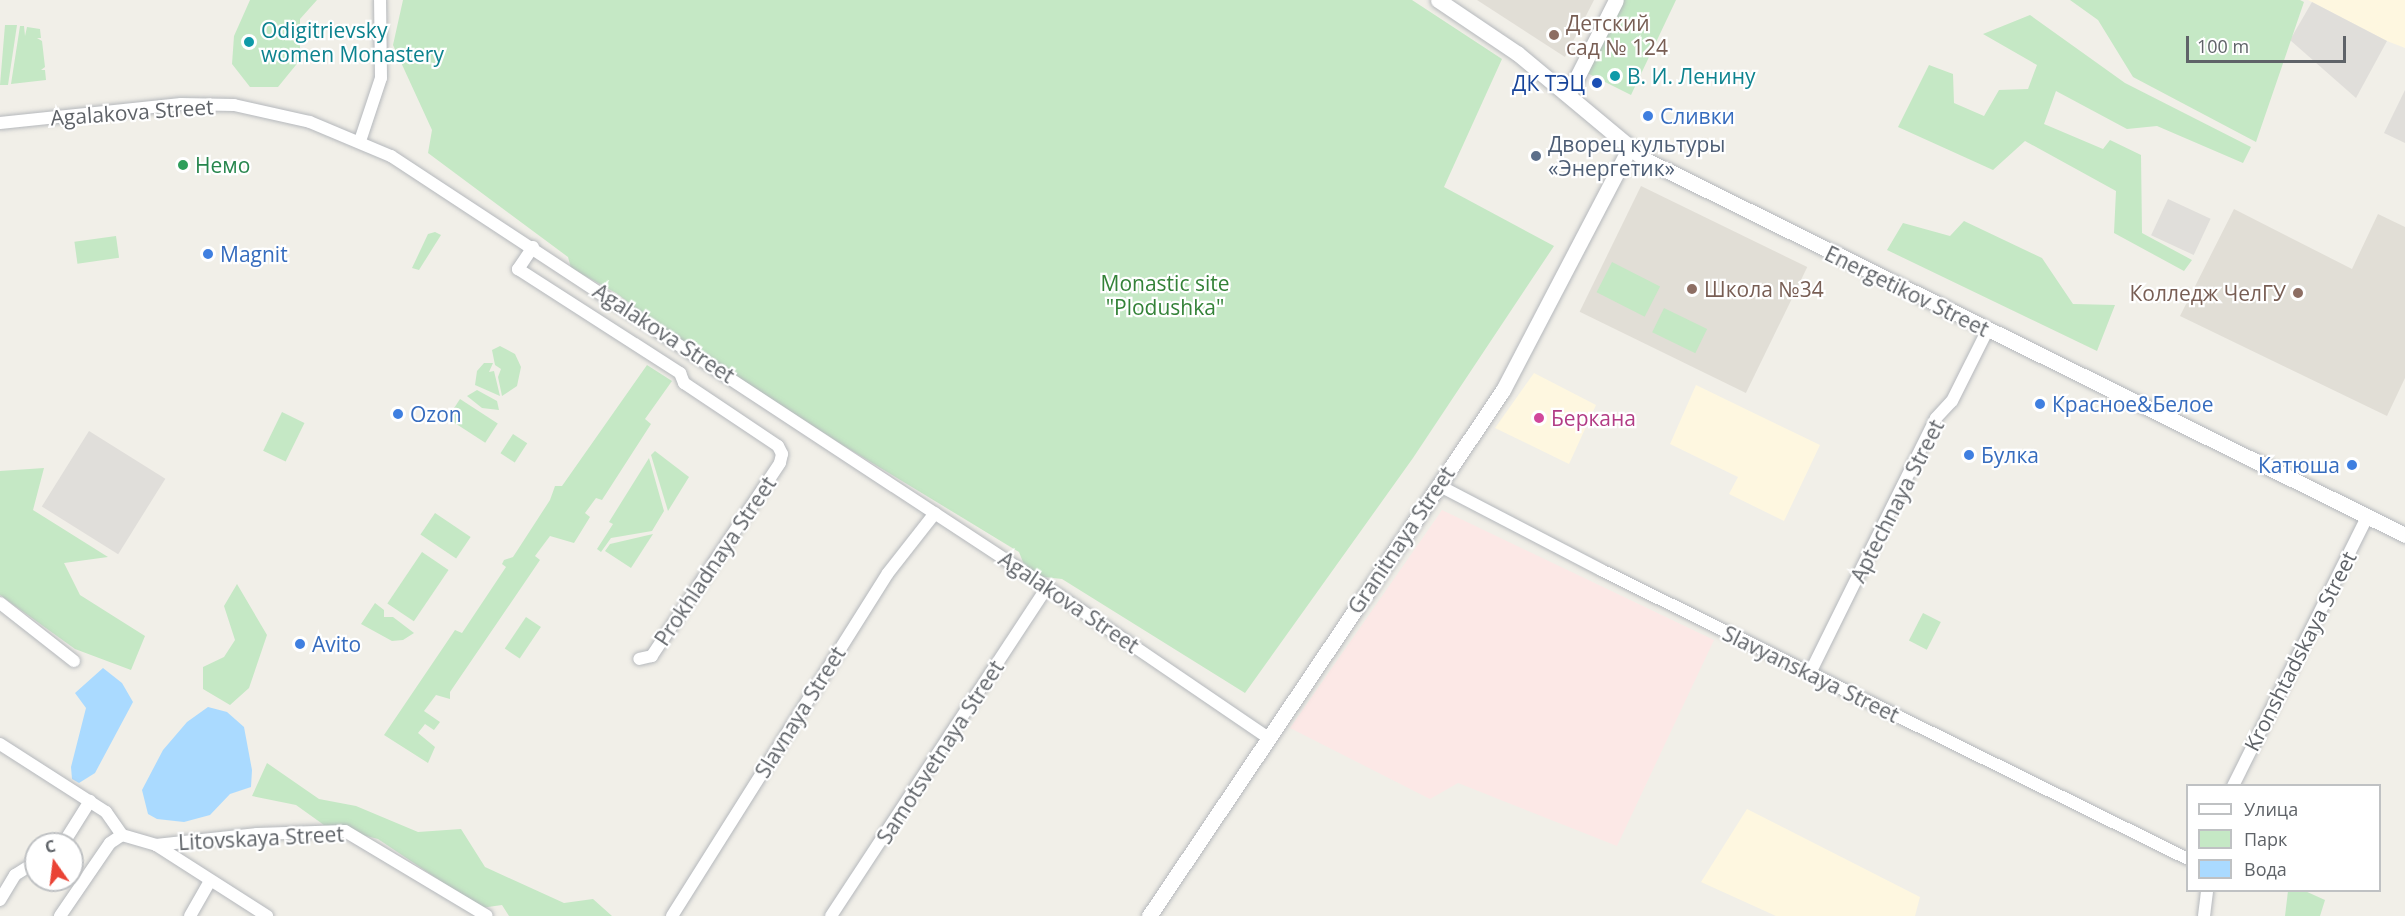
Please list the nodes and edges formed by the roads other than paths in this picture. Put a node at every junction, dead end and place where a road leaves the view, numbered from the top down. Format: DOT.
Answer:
graph roads {
  1 [pos="380,0"];
  2 [pos="1438,0"];
  3 [pos="1616,0"];
  4 [pos="1568,95"];
  5 [pos="0,123"];
  6 [pos="360,141"];
  7 [pos="1629,149"];
  8 [pos="533,247"];
  9 [pos="1987,331"];
  10 [pos="1438,485"];
  11 [pos="935,513"];
  12 [pos="2367,517"];
  13 [pos="2405,535"];
  14 [pos="1047,587"];
  15 [pos="0,603"];
  16 [pos="639,659"];
  17 [pos="74,661"];
  18 [pos="1810,673"];
  19 [pos="1267,737"];
  20 [pos="0,744"];
  21 [pos="2234,784"];
  22 [pos="90,801"];
  23 [pos="71,832"];
  24 [pos="122,835"];
  25 [pos="156,845"];
  26 [pos="2186,859"];
  27 [pos="24,869"];
  28 [pos="210,881"];
  29 [pos="2207,892"];
  30 [pos="0,900"];
  31 [pos="60,916"];
  32 [pos="190,916"];
  33 [pos="267,916"];
  34 [pos="487,916"];
  35 [pos="672,916"];
  36 [pos="831,916"];
  37 [pos="1149,916"];
  38 [pos="2204,916"];
  1 -- 6 [label="street"];
  2 -- 4 [label="street, Energetikov Street"];
  3 -- 4 [label="street"];
  4 -- 7 [label="street, Energetikov Street"];
  5 -- 6 [label="street, Agalakova Street"];
  6 -- 8 [label="street, Agalakova Street"];
  7 -- 9 [label="street, Energetikov Street"];
  7 -- 10 [label="street, Granitnaya Street"];
  8 -- 11 [label="street, Agalakova Street"];
  8 -- 16 [label="street, Prokhladnaya Street"];
  9 -- 12 [label="street, Energetikov Street"];
  9 -- 18 [label="street, Aptechnaya Street"];
  10 -- 18 [label="street, Slavyanskaya Street"];
  10 -- 19 [label="street, Granitnaya Street"];
  11 -- 14 [label="street, Agalakova Street"];
  11 -- 35 [label="street, Slavnaya Street"];
  12 -- 13 [label="street, Energetikov Street"];
  12 -- 21 [label="street, Kronshtadskaya Street"];
  14 -- 19 [label="street, Agalakova Street"];
  14 -- 36 [label="street, Samotsvetnaya Street"];
  15 -- 17 [label="street"];
  18 -- 26 [label="street, Slavyanskaya Street"];
  19 -- 37 [label="street, Granitnaya Street"];
  20 -- 22 [label="street"];
  22 -- 23 [label="street"];
  22 -- 24 [label="street"];
  24 -- 25 [label="street"];
  24 -- 31 [label="street"];
  25 -- 28 [label="street"];
  25 -- 34 [label="street, Litovskaya Street"];
  27 -- 30 [label="street"];
  28 -- 32 [label="street"];
  28 -- 33 [label="street"];
  29 -- 38 [label="street"];
}
